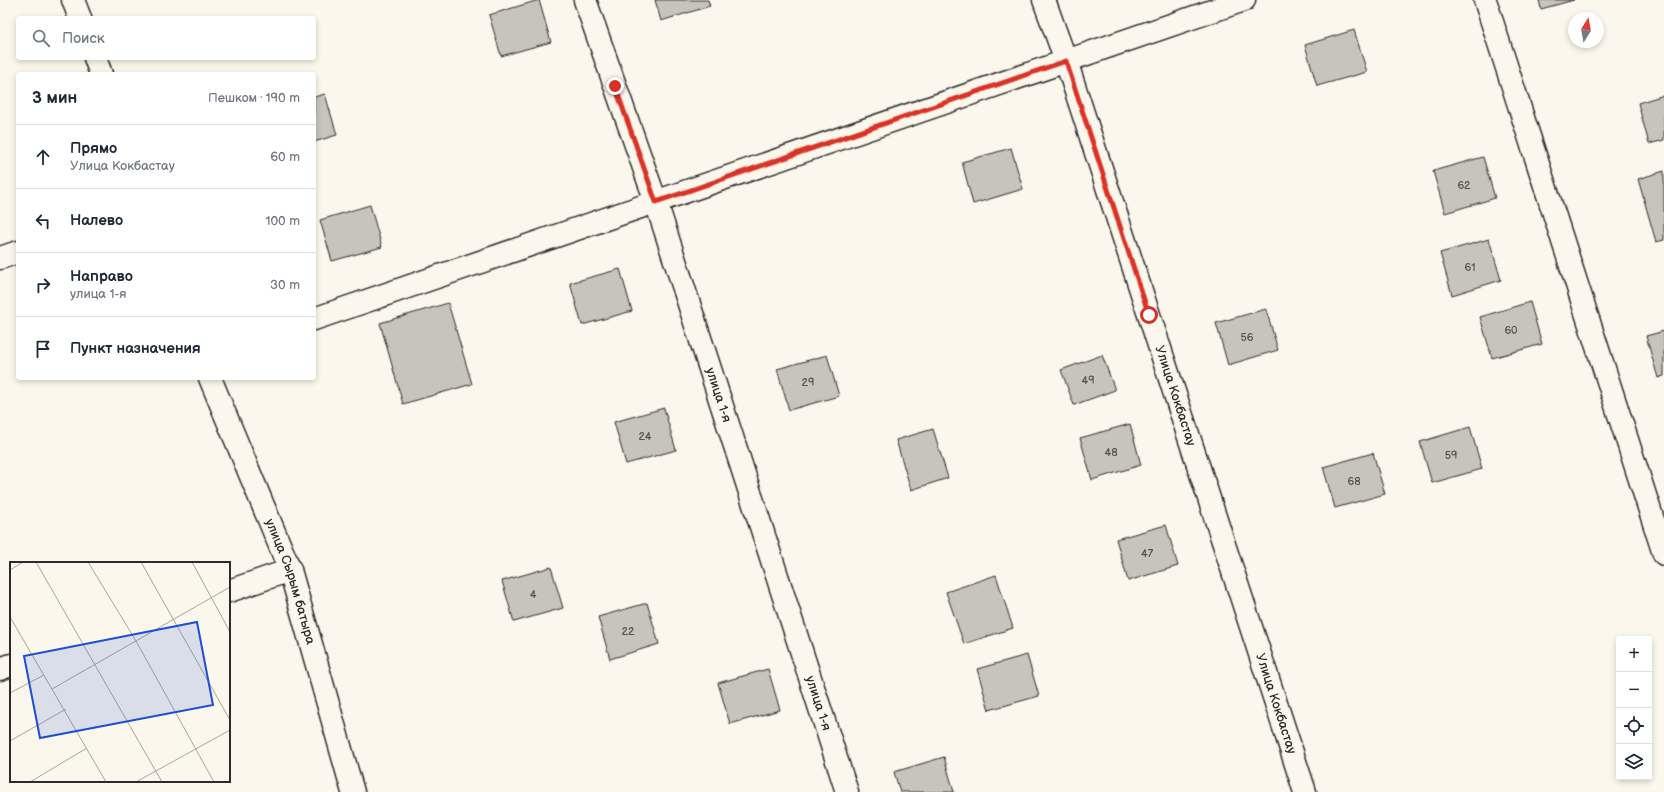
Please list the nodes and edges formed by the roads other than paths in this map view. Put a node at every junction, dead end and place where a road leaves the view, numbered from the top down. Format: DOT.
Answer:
graph roads {
  1 [pos="73,0"];
  2 [pos="585,0"];
  3 [pos="1044,0"];
  4 [pos="1244,0"];
  5 [pos="1485,0"];
  6 [pos="79,16"];
  7 [pos="96,60"];
  8 [pos="1066,61"];
  9 [pos="100,72"];
  10 [pos="656,202"];
  11 [pos="16,253"];
  12 [pos="0,258"];
  13 [pos="316,318"];
  14 [pos="211,380"];
  15 [pos="1664,554"];
  16 [pos="290,570"];
  17 [pos="230,591"];
  18 [pos="10,665"];
  19 [pos="0,669"];
  20 [pos="353,792"];
  21 [pos="847,792"];
  22 [pos="1305,792"];
  1 -- 6 [label="street"];
  2 -- 10 [label="street, улица 1-я"];
  3 -- 8 [label="street, Улица Кокбастау"];
  4 -- 8 [label="street"];
  5 -- 15 [label="street"];
  7 -- 9 [label="street"];
  8 -- 10 [label="street"];
  8 -- 22 [label="street, Улица Кокбастау"];
  10 -- 13 [label="street"];
  10 -- 21 [label="street, улица 1-я"];
  11 -- 12 [label="street"];
  14 -- 16 [label="street, улица Сырым батыра"];
  16 -- 17 [label="street"];
  16 -- 20 [label="street, улица Сырым батыра"];
  18 -- 19 [label="street"];
}
